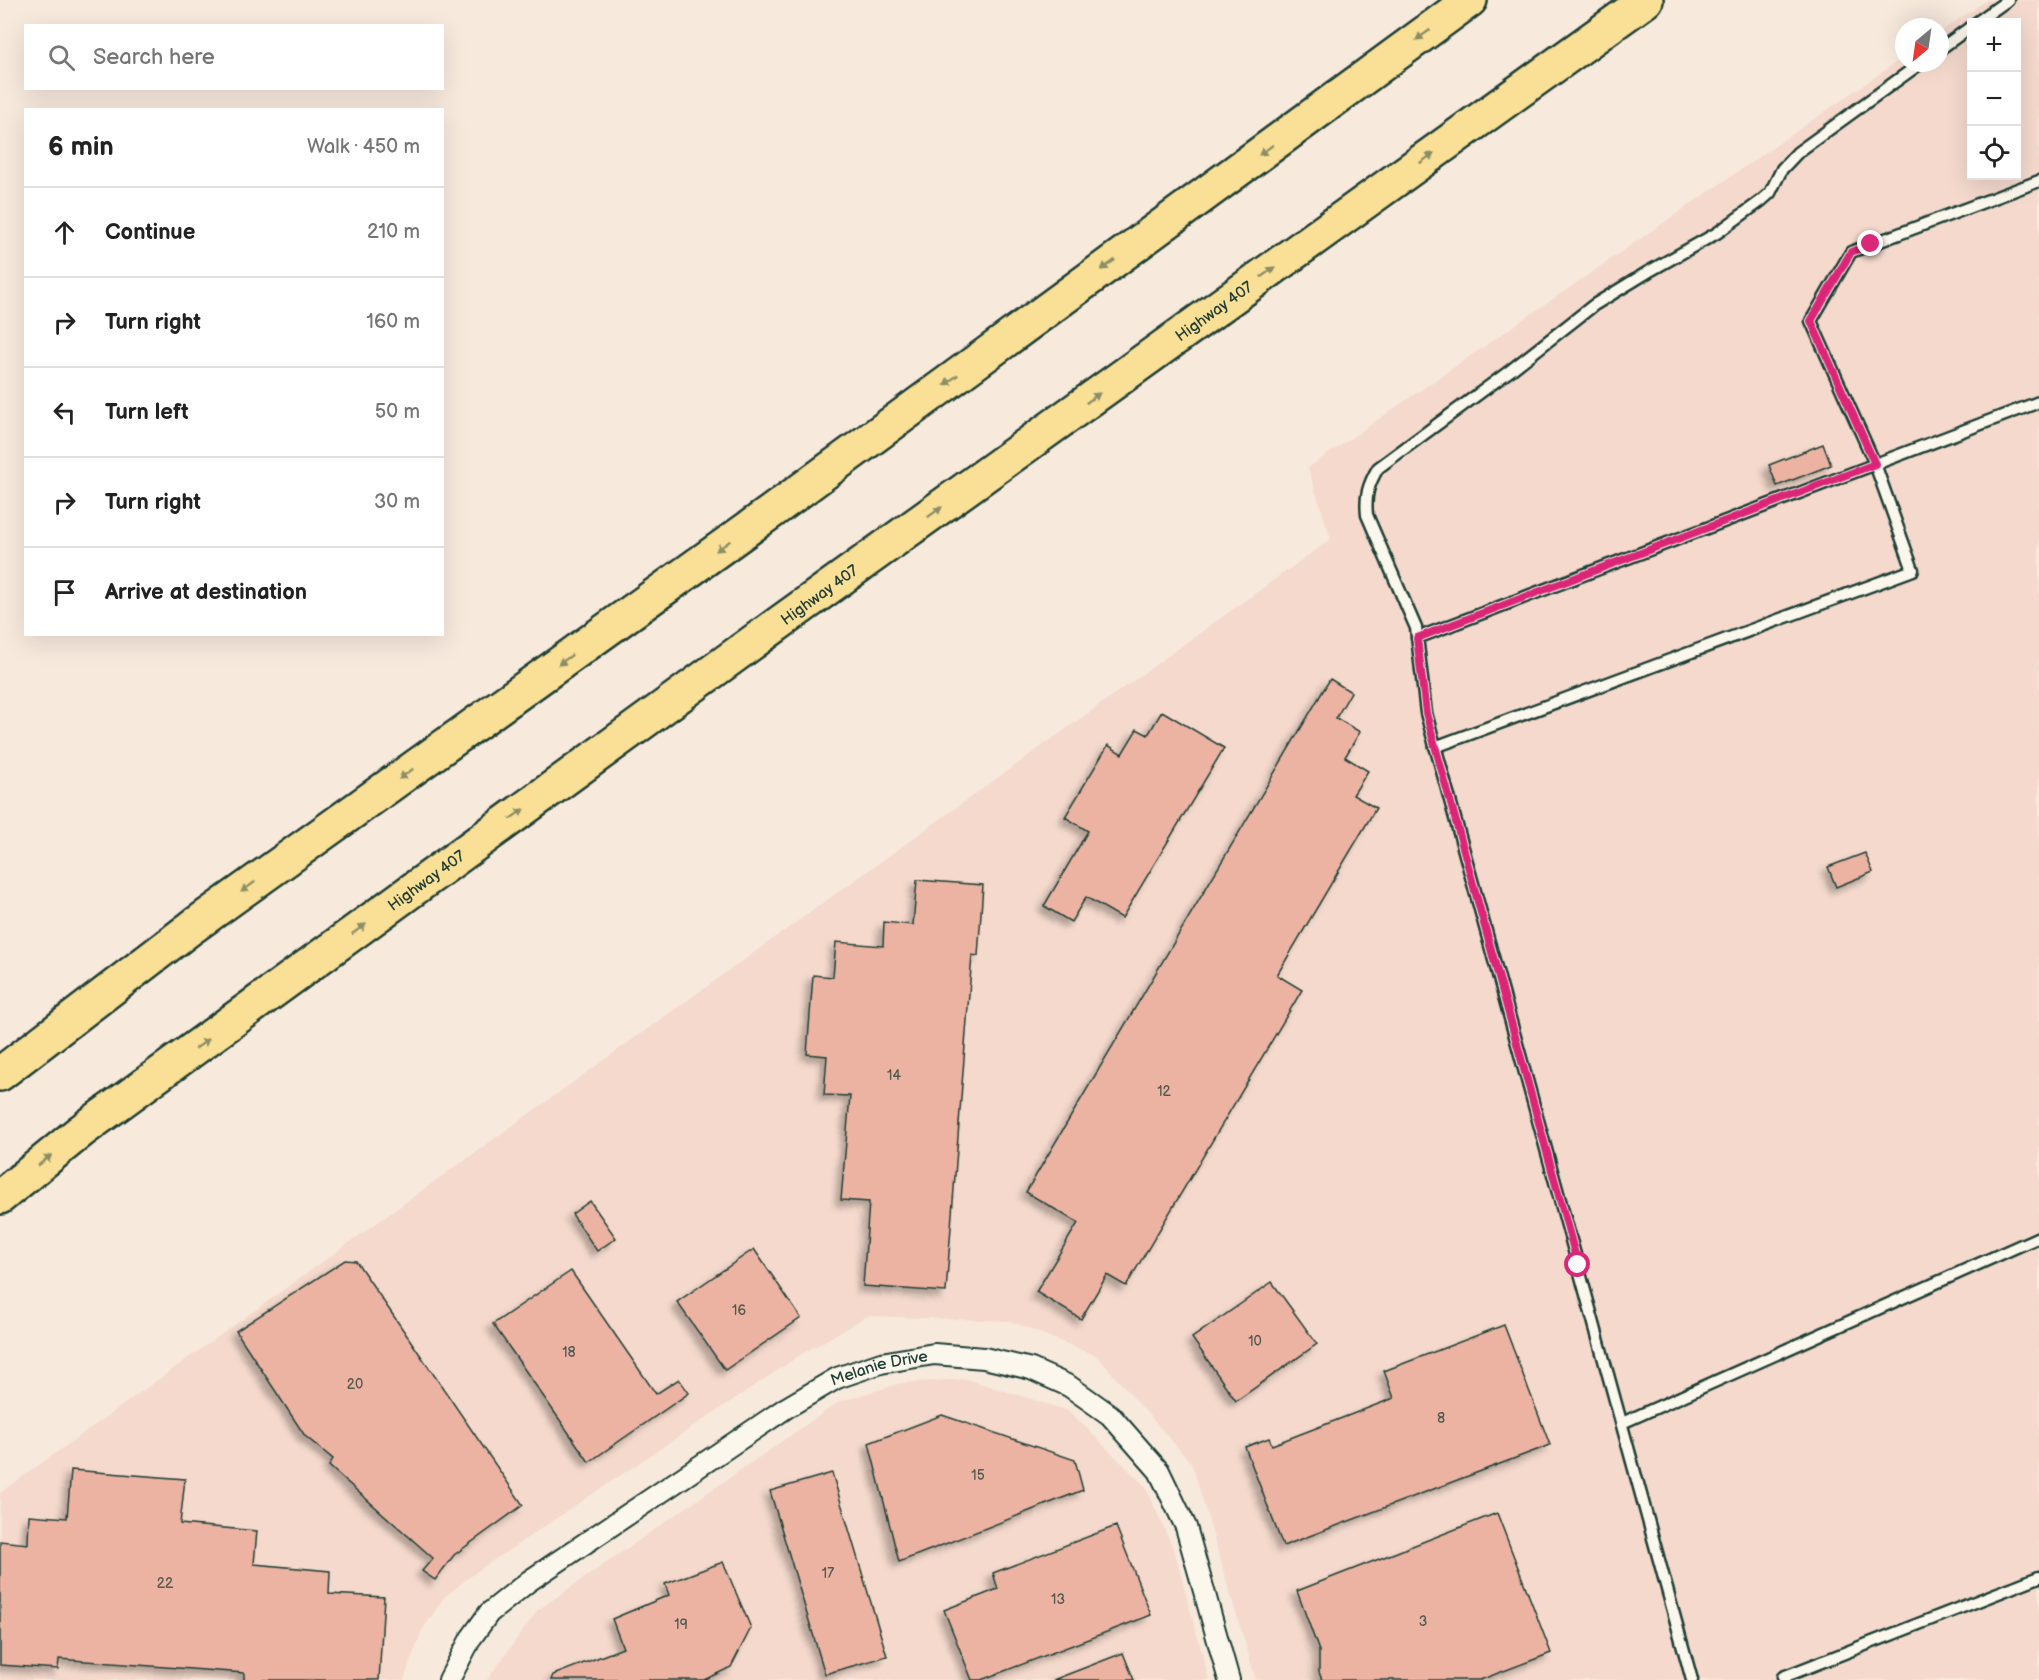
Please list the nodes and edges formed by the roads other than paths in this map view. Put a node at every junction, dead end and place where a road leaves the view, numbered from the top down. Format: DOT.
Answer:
graph roads {
  1 [pos="1470,0"];
  2 [pos="1646,0"];
  3 [pos="2008,0"];
  4 [pos="1983,18"];
  5 [pos="1967,29"];
  6 [pos="1949,42"];
  7 [pos="1909,72"];
  8 [pos="2039,181"];
  9 [pos="2039,402"];
  10 [pos="1875,464"];
  11 [pos="1417,638"];
  12 [pos="1435,747"];
  13 [pos="0,1074"];
  14 [pos="0,1197"];
  15 [pos="2039,1237"];
  16 [pos="1622,1423"];
  17 [pos="2039,1577"];
  18 [pos="449,1680"];
  19 [pos="1229,1680"];
  20 [pos="1692,1680"];
  21 [pos="1785,1680"];
  1 -- 13 [label="highway, one-way"];
  14 -- 2 [label="highway, Highway 407, one-way"];
  3 -- 4 [label="lane"];
  5 -- 6 [label="lane"];
  7 -- 11 [label="lane"];
  8 -- 10 [label="lane"];
  9 -- 10 [label="lane"];
  10 -- 11 [label="lane"];
  10 -- 12 [label="lane"];
  11 -- 12 [label="lane"];
  12 -- 16 [label="lane"];
  15 -- 16 [label="lane"];
  16 -- 20 [label="lane"];
  17 -- 21 [label="lane"];
  18 -- 19 [label="street, Melanie Drive"];
}
